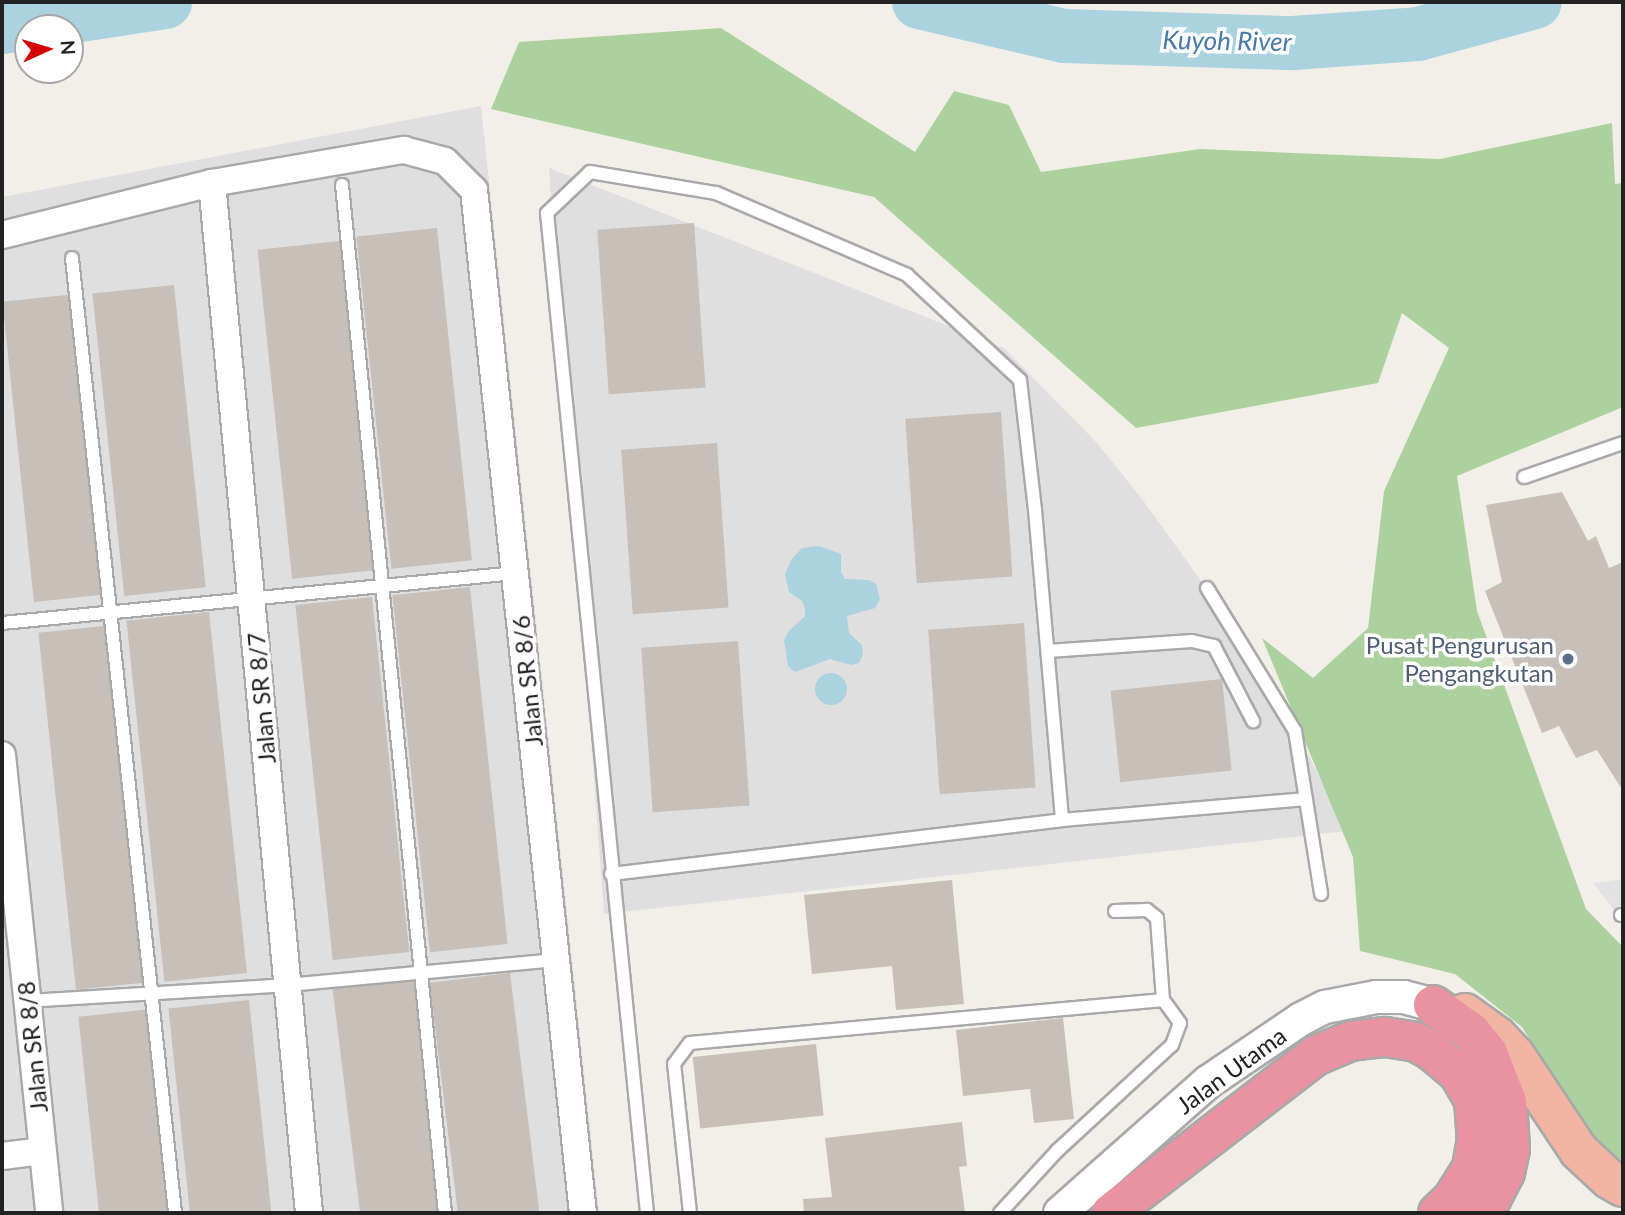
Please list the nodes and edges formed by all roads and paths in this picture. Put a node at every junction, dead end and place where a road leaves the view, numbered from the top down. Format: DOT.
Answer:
graph roads {
  1 [pos="212,183"];
  2 [pos="342,185"];
  3 [pos="2,235"];
  4 [pos="72,258"];
  5 [pos="1623,443"];
  6 [pos="1524,477"];
  7 [pos="516,573"];
  8 [pos="381,586"];
  9 [pos="1207,588"];
  10 [pos="251,599"];
  11 [pos="111,612"];
  12 [pos="2,623"];
  13 [pos="1048,651"];
  14 [pos="1253,721"];
  15 [pos="2,755"];
  16 [pos="1306,799"];
  17 [pos="1062,820"];
  18 [pos="611,874"];
  19 [pos="1321,894"];
  20 [pos="1115,911"];
  21 [pos="556,960"];
  22 [pos="419,973"];
  23 [pos="288,985"];
  24 [pos="152,993"];
  25 [pos="27,1000"];
  26 [pos="1163,1000"];
  27 [pos="1433,1005"];
  28 [pos="43,1152"];
  29 [pos="2,1156"];
  30 [pos="1623,1187"];
  31 [pos="49,1213"];
  32 [pos="175,1213"];
  33 [pos="309,1213"];
  34 [pos="445,1213"];
  35 [pos="583,1213"];
  36 [pos="647,1213"];
  37 [pos="690,1213"];
  38 [pos="1000,1213"];
  39 [pos="1060,1213"];
  40 [pos="1111,1213"];
  41 [pos="1438,1213"];
  42 [pos="1484,1213"];
  1 -- 3 [label="street"];
  1 -- 7 [label="street, Jalan SR 8/6"];
  1 -- 10 [label="street, Jalan SR 8/7"];
  2 -- 8 [label="lane"];
  4 -- 11 [label="lane"];
  5 -- 6 [label="lane"];
  7 -- 8 [label="lane"];
  7 -- 21 [label="street, Jalan SR 8/6"];
  8 -- 10 [label="lane"];
  8 -- 22 [label="lane"];
  9 -- 16 [label="lane"];
  10 -- 11 [label="lane"];
  10 -- 23 [label="street, Jalan SR 8/7"];
  11 -- 12 [label="lane"];
  11 -- 24 [label="lane"];
  13 -- 14 [label="lane"];
  13 -- 17 [label="lane"];
  13 -- 18 [label="lane"];
  15 -- 25 [label="street, Jalan SR 8/8"];
  16 -- 17 [label="lane"];
  16 -- 19 [label="lane"];
  17 -- 18 [label="lane"];
  18 -- 36 [label="lane"];
  20 -- 26 [label="lane"];
  21 -- 22 [label="lane"];
  21 -- 35 [label="street, Jalan SR 8/6"];
  22 -- 23 [label="lane"];
  22 -- 34 [label="lane"];
  23 -- 24 [label="lane"];
  23 -- 33 [label="street, Jalan SR 8/7"];
  24 -- 25 [label="lane"];
  24 -- 32 [label="lane"];
  25 -- 28 [label="street, Jalan SR 8/8"];
  26 -- 37 [label="lane"];
  26 -- 38 [label="lane"];
  27 -- 30 [label="highway"];
  27 -- 39 [label="street, Jalan Utama"];
  27 -- 42 [label="highway"];
  28 -- 29 [label="street"];
  28 -- 31 [label="street, Jalan SR 8/8"];
  40 -- 41 [label="highway"];
}
